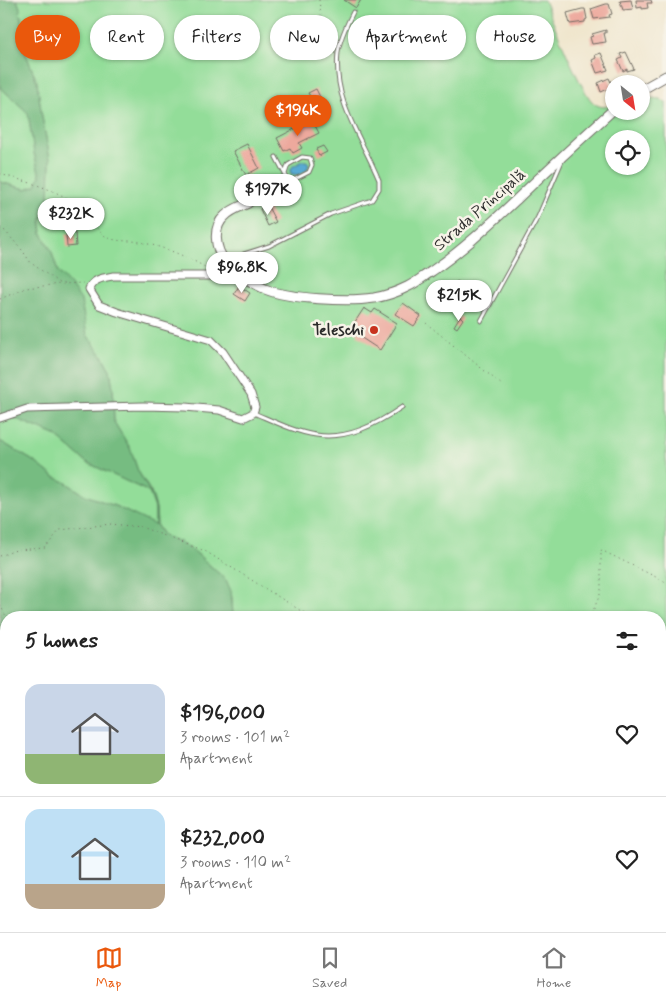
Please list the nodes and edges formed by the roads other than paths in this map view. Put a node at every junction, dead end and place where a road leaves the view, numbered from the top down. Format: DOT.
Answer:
graph roads {
  1 [pos="353,12"];
  2 [pos="666,76"];
  3 [pos="650,85"];
  4 [pos="605,117"];
  5 [pos="566,152"];
  6 [pos="276,157"];
  7 [pos="286,177"];
  8 [pos="289,182"];
  9 [pos="248,203"];
  10 [pos="232,268"];
  11 [pos="244,276"];
  12 [pos="481,321"];
  13 [pos="402,407"];
  14 [pos="253,413"];
  15 [pos="0,418"];
  1 -- 10 [label="lane"];
  2 -- 3 [label="street"];
  4 -- 5 [label="street, Strada Principală"];
  5 -- 11 [label="street, Strada Principală"];
  5 -- 12 [label="lane"];
  6 -- 7 [label="lane"];
  7 -- 8 [label="lane"];
  7 -- 8 [label="lane"];
  8 -- 9 [label="lane"];
  9 -- 10 [label="street, Strada Principală"];
  10 -- 11 [label="street, Strada Principală"];
  11 -- 14 [label="street"];
  13 -- 14 [label="lane"];
  14 -- 15 [label="street"];
}
